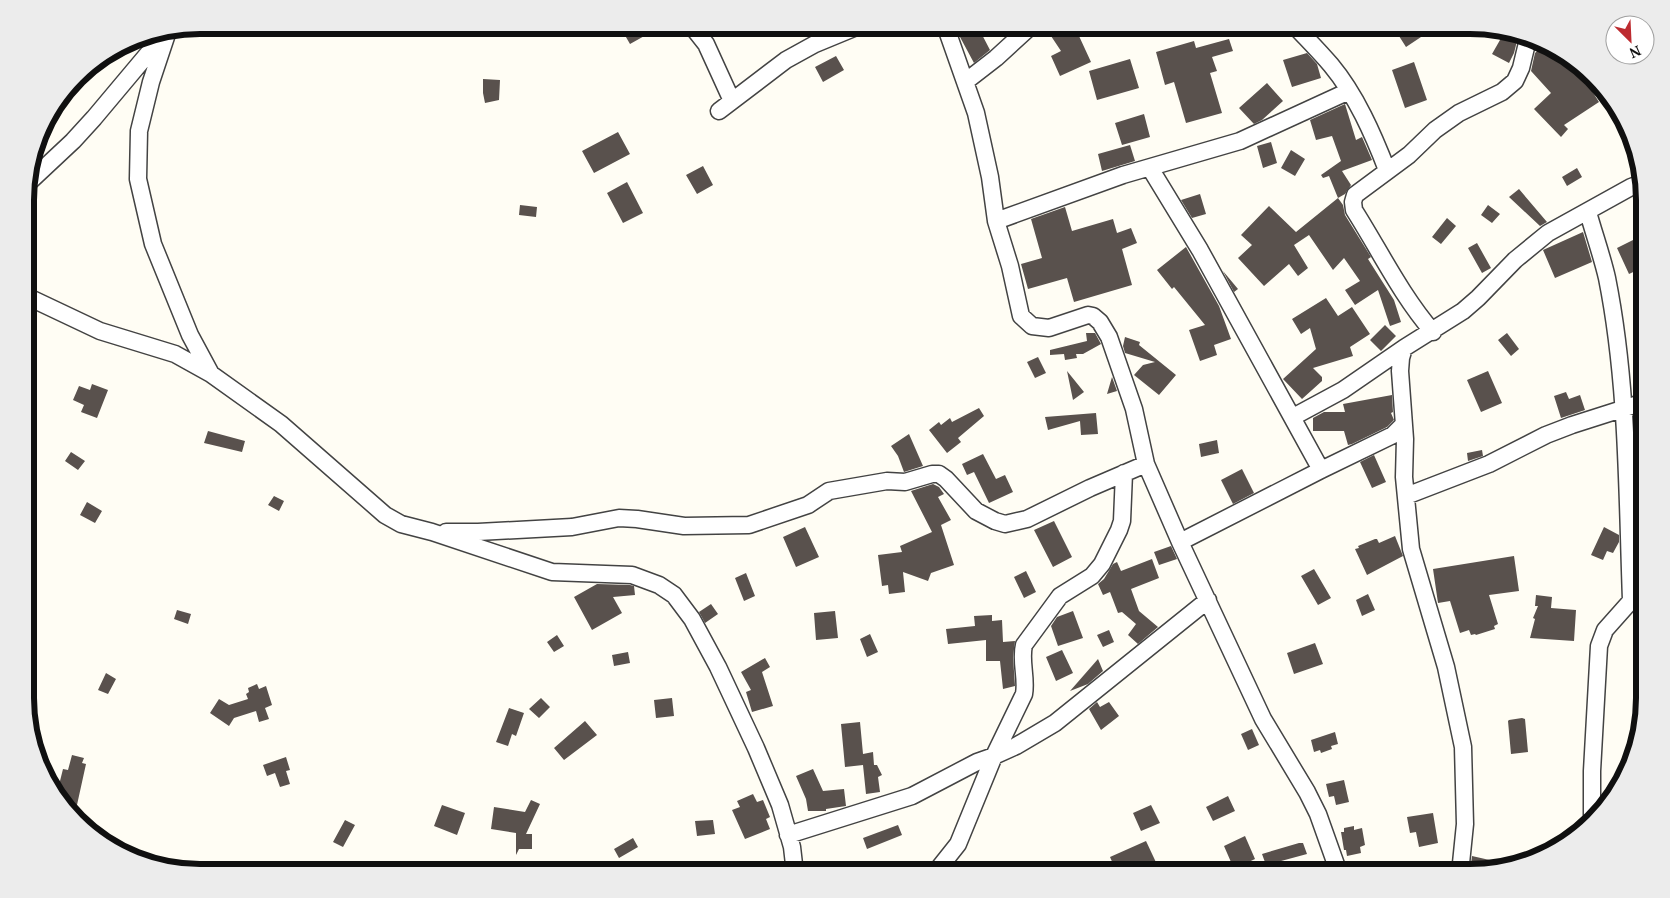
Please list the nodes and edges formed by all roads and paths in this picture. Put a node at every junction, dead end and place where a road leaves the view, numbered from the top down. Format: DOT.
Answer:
graph roads {
  1 [pos="698,34"];
  2 [pos="839,34"];
  3 [pos="949,34"];
  4 [pos="1022,34"];
  5 [pos="1302,34"];
  6 [pos="165,37"];
  7 [pos="161,38"];
  8 [pos="1527,44"];
  9 [pos="965,82"];
  10 [pos="1349,90"];
  11 [pos="732,101"];
  12 [pos="719,111"];
  13 [pos="1150,168"];
  14 [pos="1388,170"];
  15 [pos="35,176"];
  16 [pos="1635,185"];
  17 [pos="1588,212"];
  18 [pos="996,221"];
  19 [pos="34,300"];
  20 [pos="1433,332"];
  21 [pos="1404,348"];
  22 [pos="211,374"];
  23 [pos="1636,404"];
  24 [pos="1623,408"];
  25 [pos="1293,417"];
  26 [pos="1404,425"];
  27 [pos="1146,464"];
  28 [pos="1321,470"];
  29 [pos="1124,473"];
  30 [pos="1406,496"];
  31 [pos="432,532"];
  32 [pos="1180,542"];
  33 [pos="1636,595"];
  34 [pos="1208,600"];
  35 [pos="1631,600"];
  36 [pos="994,756"];
  37 [pos="1592,811"];
  38 [pos="788,835"];
  39 [pos="794,864"];
  40 [pos="942,864"];
  41 [pos="1336,864"];
  42 [pos="1461,864"];
  1 -- 11 [label="street"];
  2 -- 11 [label="street"];
  3 -- 9 [label="street"];
  4 -- 9 [label="street"];
  5 -- 10 [label="street"];
  6 -- 22 [label="street"];
  7 -- 15 [label="street"];
  8 -- 14 [label="street"];
  9 -- 18 [label="street"];
  10 -- 13 [label="street"];
  10 -- 14 [label="street"];
  11 -- 12 [label="street"];
  13 -- 18 [label="street"];
  13 -- 25 [label="street"];
  14 -- 20 [label="street"];
  16 -- 17 [label="street"];
  17 -- 20 [label="street"];
  17 -- 24 [label="street"];
  18 -- 27 [label="street"];
  19 -- 22 [label="street"];
  20 -- 21 [label="street"];
  21 -- 25 [label="street"];
  21 -- 26 [label="street"];
  22 -- 31 [label="street"];
  23 -- 24 [label="street"];
  24 -- 30 [label="street"];
  24 -- 35 [label="street"];
  25 -- 28 [label="street"];
  26 -- 28 [label="street"];
  26 -- 30 [label="street"];
  27 -- 29 [label="street"];
  27 -- 32 [label="street"];
  28 -- 32 [label="street"];
  29 -- 31 [label="street"];
  29 -- 36 [label="street"];
  30 -- 42 [label="street"];
  31 -- 38 [label="street"];
  32 -- 34 [label="street"];
  33 -- 35 [label="street"];
  34 -- 36 [label="street"];
  34 -- 41 [label="street"];
  35 -- 37 [label="street"];
  36 -- 38 [label="street"];
  36 -- 40 [label="street"];
  38 -- 39 [label="street"];
}
